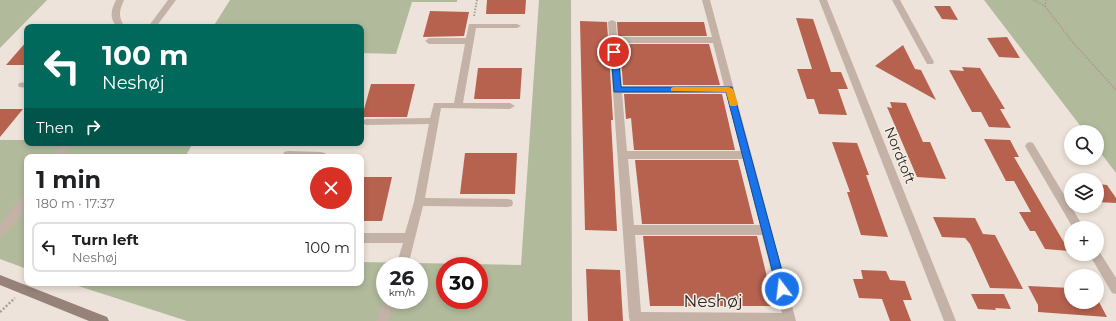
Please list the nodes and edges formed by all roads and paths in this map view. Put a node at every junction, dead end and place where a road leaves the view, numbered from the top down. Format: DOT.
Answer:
graph roads {
  1 [pos="120,0"];
  2 [pos="172,0"];
  3 [pos="477,0"];
  4 [pos="706,0"];
  5 [pos="823,0"];
  6 [pos="896,0"];
  7 [pos="1034,0"];
  8 [pos="1046,0"];
  9 [pos="1045,6"];
  10 [pos="612,22"];
  11 [pos="118,24"];
  12 [pos="154,24"];
  13 [pos="472,26"];
  14 [pos="517,26"];
  15 [pos="614,40"];
  16 [pos="717,40"];
  17 [pos="429,41"];
  18 [pos="469,41"];
  19 [pos="930,62"];
  20 [pos="729,89"];
  21 [pos="617,90"];
  22 [pos="1116,90"];
  23 [pos="458,106"];
  24 [pos="510,106"];
  25 [pos="433,121"];
  26 [pos="366,122"];
  27 [pos="1030,146"];
  28 [pos="623,155"];
  29 [pos="747,155"];
  30 [pos="24,202"];
  31 [pos="419,202"];
  32 [pos="508,202"];
  33 [pos="1075,221"];
  34 [pos="0,230"];
  35 [pos="628,230"];
  36 [pos="766,230"];
  37 [pos="364,238"];
  38 [pos="409,238"];
  39 [pos="404,257"];
  40 [pos="1099,261"];
  41 [pos="0,280"];
  42 [pos="1116,289"];
  43 [pos="10,303"];
  44 [pos="387,309"];
  45 [pos="0,312"];
  46 [pos="635,319"];
  47 [pos="790,320"];
  48 [pos="103,321"];
  49 [pos="382,321"];
  50 [pos="950,321"];
  1 -- 11 [label="street"];
  2 -- 12 [label="street"];
  3 -- 13 [label="path"];
  4 -- 16 [label="street, Neshøj"];
  5 -- 50 [label="street, Nordtoft"];
  6 -- 19 [label="street"];
  7 -- 9 [label="path"];
  8 -- 9 [label="path"];
  9 -- 22 [label="path"];
  10 -- 15 [label="street, Neshøj"];
  13 -- 14 [label="street"];
  13 -- 18 [label="street"];
  15 -- 16 [label="street"];
  15 -- 21 [label="street, Neshøj"];
  16 -- 20 [label="street, Neshøj"];
  17 -- 18 [label="street"];
  18 -- 23 [label="street"];
  20 -- 21 [label="street"];
  20 -- 29 [label="street, Neshøj"];
  21 -- 28 [label="street, Neshøj"];
  23 -- 24 [label="street"];
  23 -- 25 [label="street"];
  25 -- 26 [label="street"];
  25 -- 31 [label="street"];
  27 -- 33 [label="street"];
  28 -- 29 [label="street"];
  28 -- 35 [label="street, Neshøj"];
  29 -- 36 [label="street, Neshøj"];
  30 -- 34 [label="street"];
  31 -- 32 [label="street"];
  31 -- 38 [label="street"];
  35 -- 36 [label="street"];
  35 -- 46 [label="street, Neshøj"];
  36 -- 47 [label="street, Neshøj"];
  37 -- 38 [label="street"];
  38 -- 39 [label="street"];
  40 -- 42 [label="street"];
  41 -- 48 [label="street"];
  43 -- 45 [label="path"];
  44 -- 49 [label="street"];
  46 -- 47 [label="street, Neshøj"];
}
